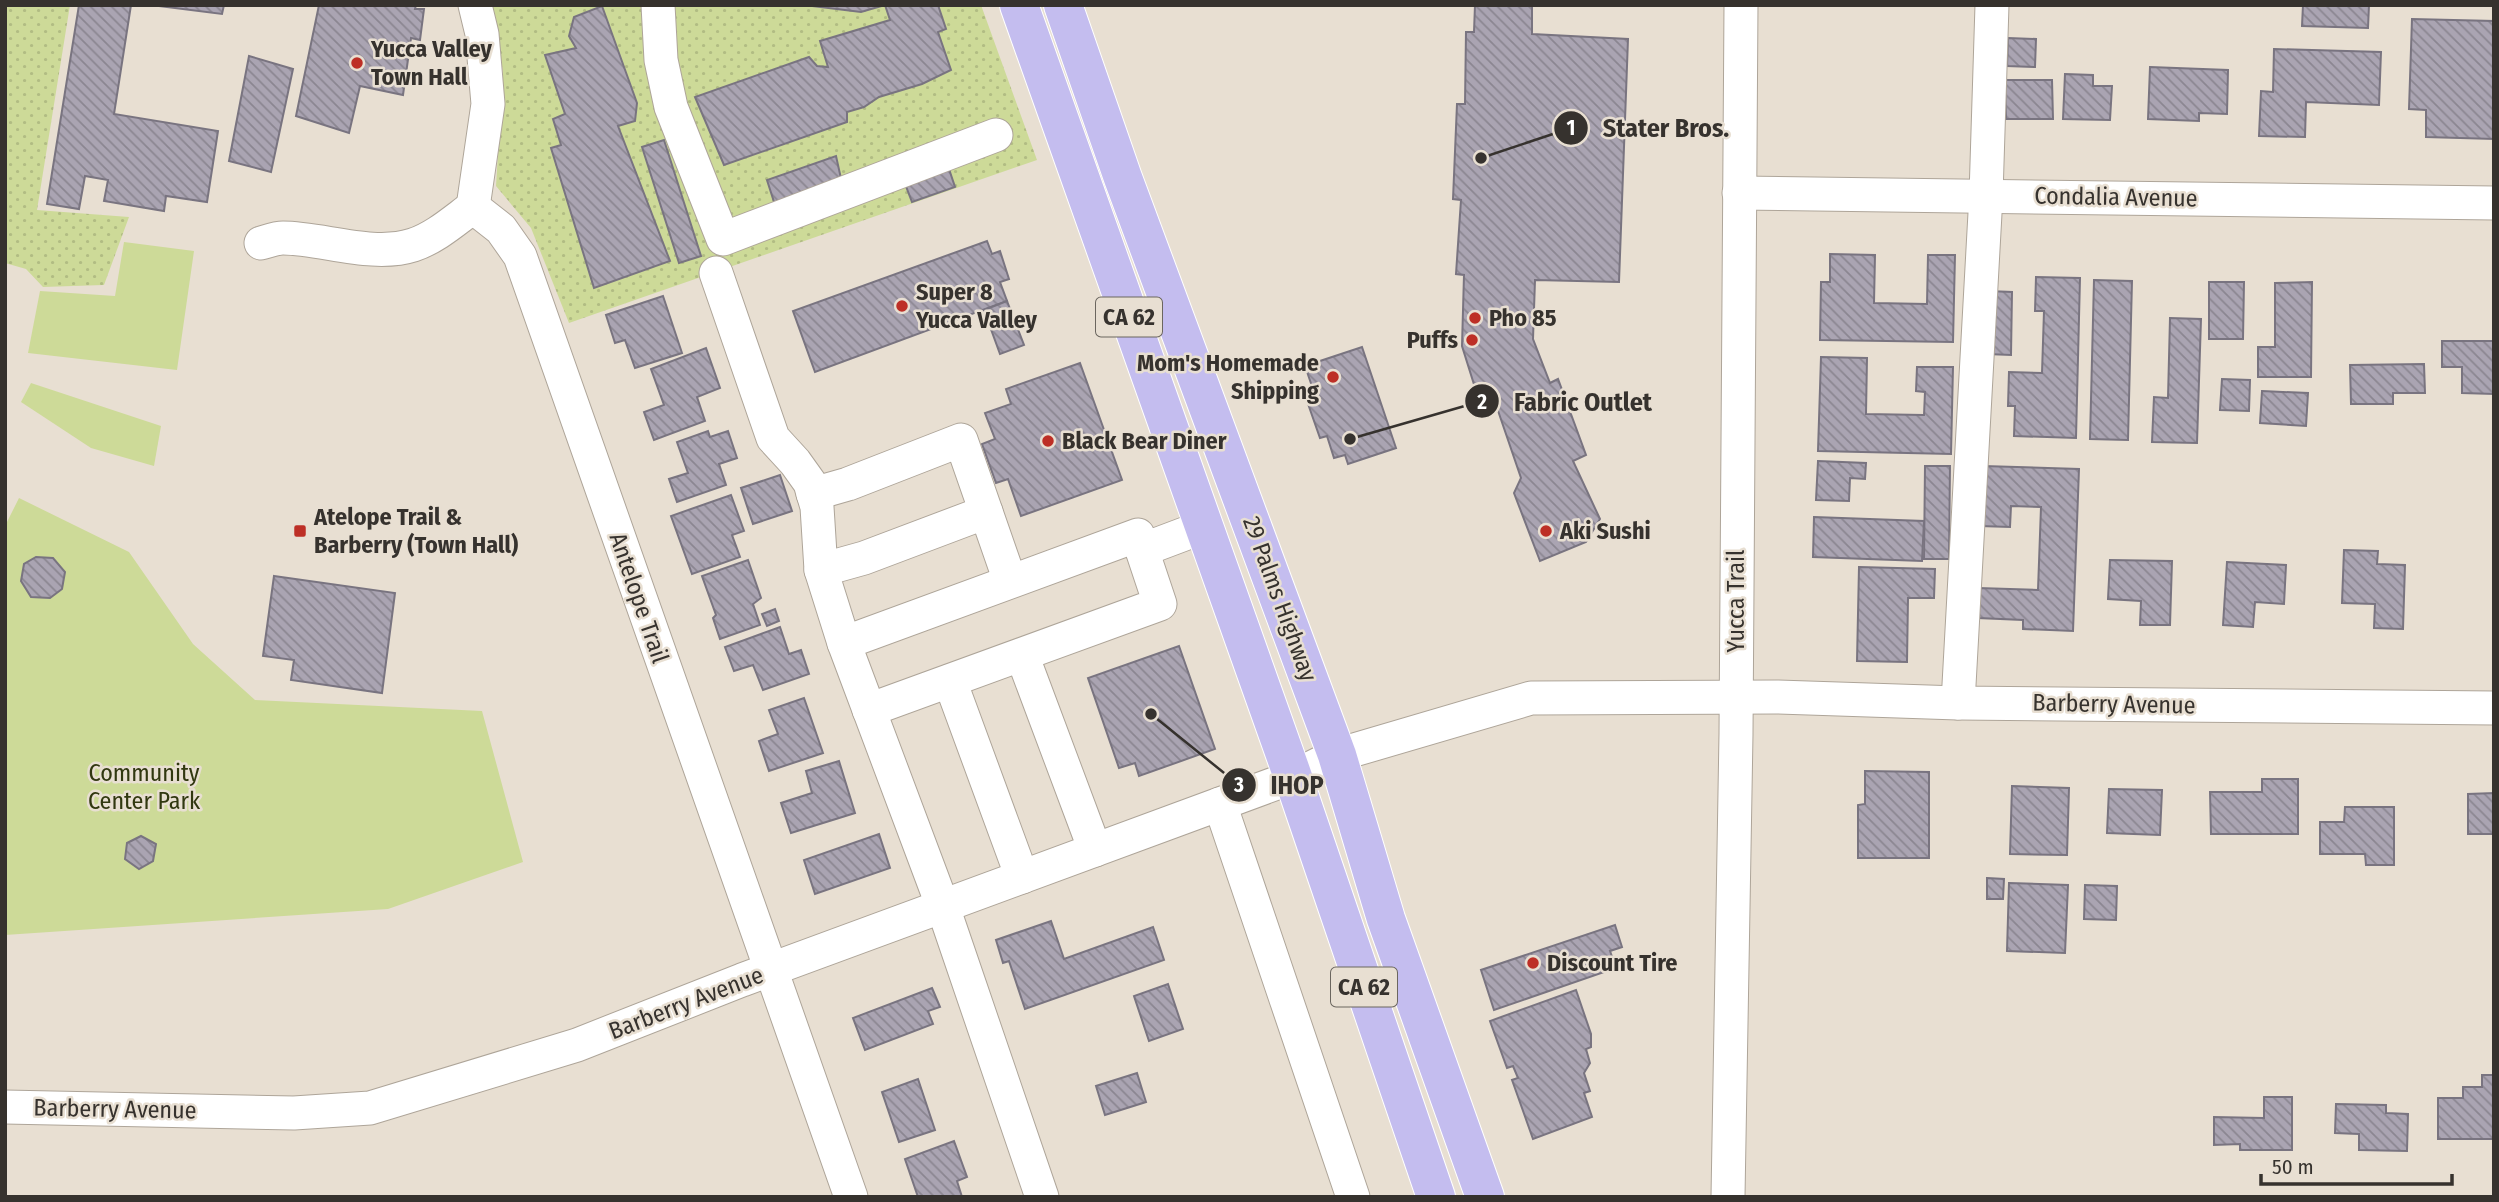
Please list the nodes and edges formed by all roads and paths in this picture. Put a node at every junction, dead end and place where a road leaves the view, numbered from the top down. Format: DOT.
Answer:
graph roads {
  1 [pos="475,5"];
  2 [pos="658,5"];
  3 [pos="1019,5"];
  4 [pos="1063,5"];
  5 [pos="1741,5"];
  6 [pos="1992,5"];
  7 [pos="996,135"];
  8 [pos="1739,193"];
  9 [pos="1986,195"];
  10 [pos="2494,203"];
  11 [pos="473,207"];
  12 [pos="261,243"];
  13 [pos="716,273"];
  14 [pos="813,494"];
  15 [pos="986,512"];
  16 [pos="1203,527"];
  17 [pos="1142,550"];
  18 [pos="821,570"];
  19 [pos="1010,581"];
  20 [pos="844,643"];
  21 [pos="1022,654"];
  22 [pos="950,681"];
  23 [pos="1735,698"];
  24 [pos="1958,703"];
  25 [pos="2494,708"];
  26 [pos="869,710"];
  27 [pos="1337,755"];
  28 [pos="1293,777"];
  29 [pos="1220,804"];
  30 [pos="1095,850"];
  31 [pos="1022,877"];
  32 [pos="943,907"];
  33 [pos="770,971"];
  34 [pos="5,1107"];
  35 [pos="850,1197"];
  36 [pos="1042,1197"];
  37 [pos="1353,1197"];
  38 [pos="1436,1197"];
  39 [pos="1485,1197"];
  40 [pos="1728,1197"];
  1 -- 11 [label="street"];
  2 -- 7 [label="street"];
  3 -- 16 [label="main road, 29 Palms Highway / CA 62"];
  4 -- 27 [label="main road, 29 Palms Highway / CA 62"];
  5 -- 8 [label="street, Yucca Trail"];
  6 -- 9 [label="street"];
  8 -- 9 [label="street, Condalia Avenue"];
  8 -- 23 [label="street, Yucca Trail"];
  9 -- 10 [label="street, Condalia Avenue"];
  9 -- 24 [label="street"];
  11 -- 12 [label="street"];
  11 -- 33 [label="street, Antelope Trail"];
  13 -- 14 [label="street"];
  14 -- 15 [label="street"];
  14 -- 18 [label="street"];
  15 -- 18 [label="street"];
  15 -- 19 [label="street"];
  16 -- 17 [label="street"];
  16 -- 28 [label="main road, 29 Palms Highway / CA 62"];
  17 -- 19 [label="street"];
  17 -- 21 [label="street"];
  18 -- 20 [label="street"];
  19 -- 20 [label="street"];
  20 -- 26 [label="street"];
  21 -- 22 [label="street"];
  21 -- 30 [label="street"];
  22 -- 26 [label="street"];
  22 -- 31 [label="street"];
  23 -- 24 [label="street, Barberry Avenue"];
  23 -- 27 [label="street, Barberry Avenue"];
  23 -- 40 [label="street, Yucca Trail"];
  24 -- 25 [label="street, Barberry Avenue"];
  26 -- 32 [label="street"];
  27 -- 28 [label="street, Barberry Avenue"];
  27 -- 39 [label="main road, 29 Palms Highway / CA 62"];
  28 -- 29 [label="street, Barberry Avenue"];
  28 -- 38 [label="main road, 29 Palms Highway / CA 62"];
  29 -- 30 [label="street, Barberry Avenue"];
  29 -- 37 [label="street"];
  30 -- 31 [label="street, Barberry Avenue"];
  31 -- 32 [label="street, Barberry Avenue"];
  32 -- 33 [label="street, Barberry Avenue"];
  32 -- 36 [label="street"];
  33 -- 34 [label="street, Barberry Avenue"];
  33 -- 35 [label="street, Antelope Trail"];
}
